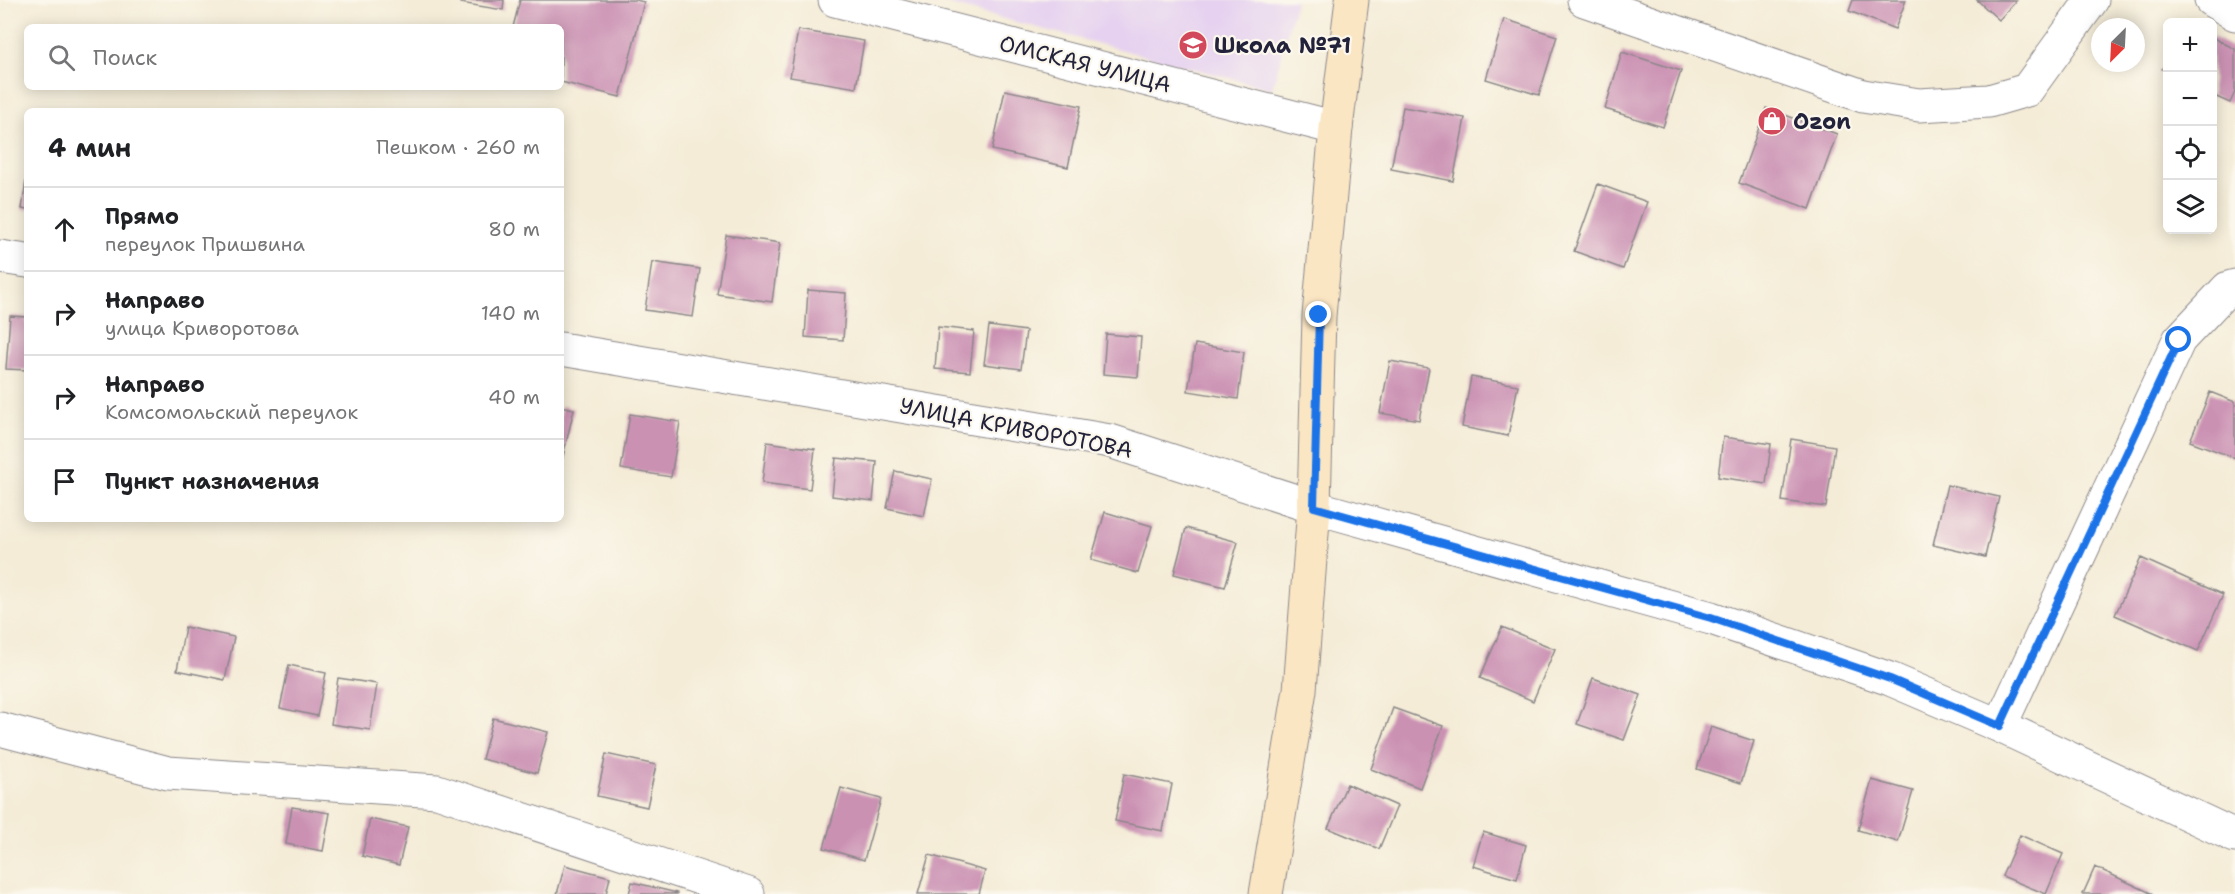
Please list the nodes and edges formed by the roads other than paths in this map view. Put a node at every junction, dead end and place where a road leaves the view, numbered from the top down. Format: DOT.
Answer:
graph roads {
  1 [pos="835,0"];
  2 [pos="1352,0"];
  3 [pos="1584,0"];
  4 [pos="2092,0"];
  5 [pos="2211,0"];
  6 [pos="2235,14"];
  7 [pos="1336,128"];
  8 [pos="0,257"];
  9 [pos="24,261"];
  10 [pos="2235,286"];
  11 [pos="564,350"];
  12 [pos="1314,507"];
  13 [pos="2000,726"];
  14 [pos="0,729"];
  15 [pos="2235,836"];
  16 [pos="748,894"];
  17 [pos="1266,894"];
  1 -- 7 [label="street, ОМСКАЯ УЛИЦА"];
  2 -- 7 [label="street"];
  3 -- 4 [label="street"];
  5 -- 6 [label="street"];
  7 -- 12 [label="street"];
  8 -- 9 [label="street"];
  10 -- 13 [label="street"];
  11 -- 12 [label="street, УЛИЦА КРИВОРОТОВА"];
  12 -- 13 [label="street, УЛИЦА КРИВОРОТОВА"];
  12 -- 17 [label="street"];
  13 -- 15 [label="street, УЛИЦА КРИВОРОТОВА"];
  14 -- 16 [label="street"];
}
